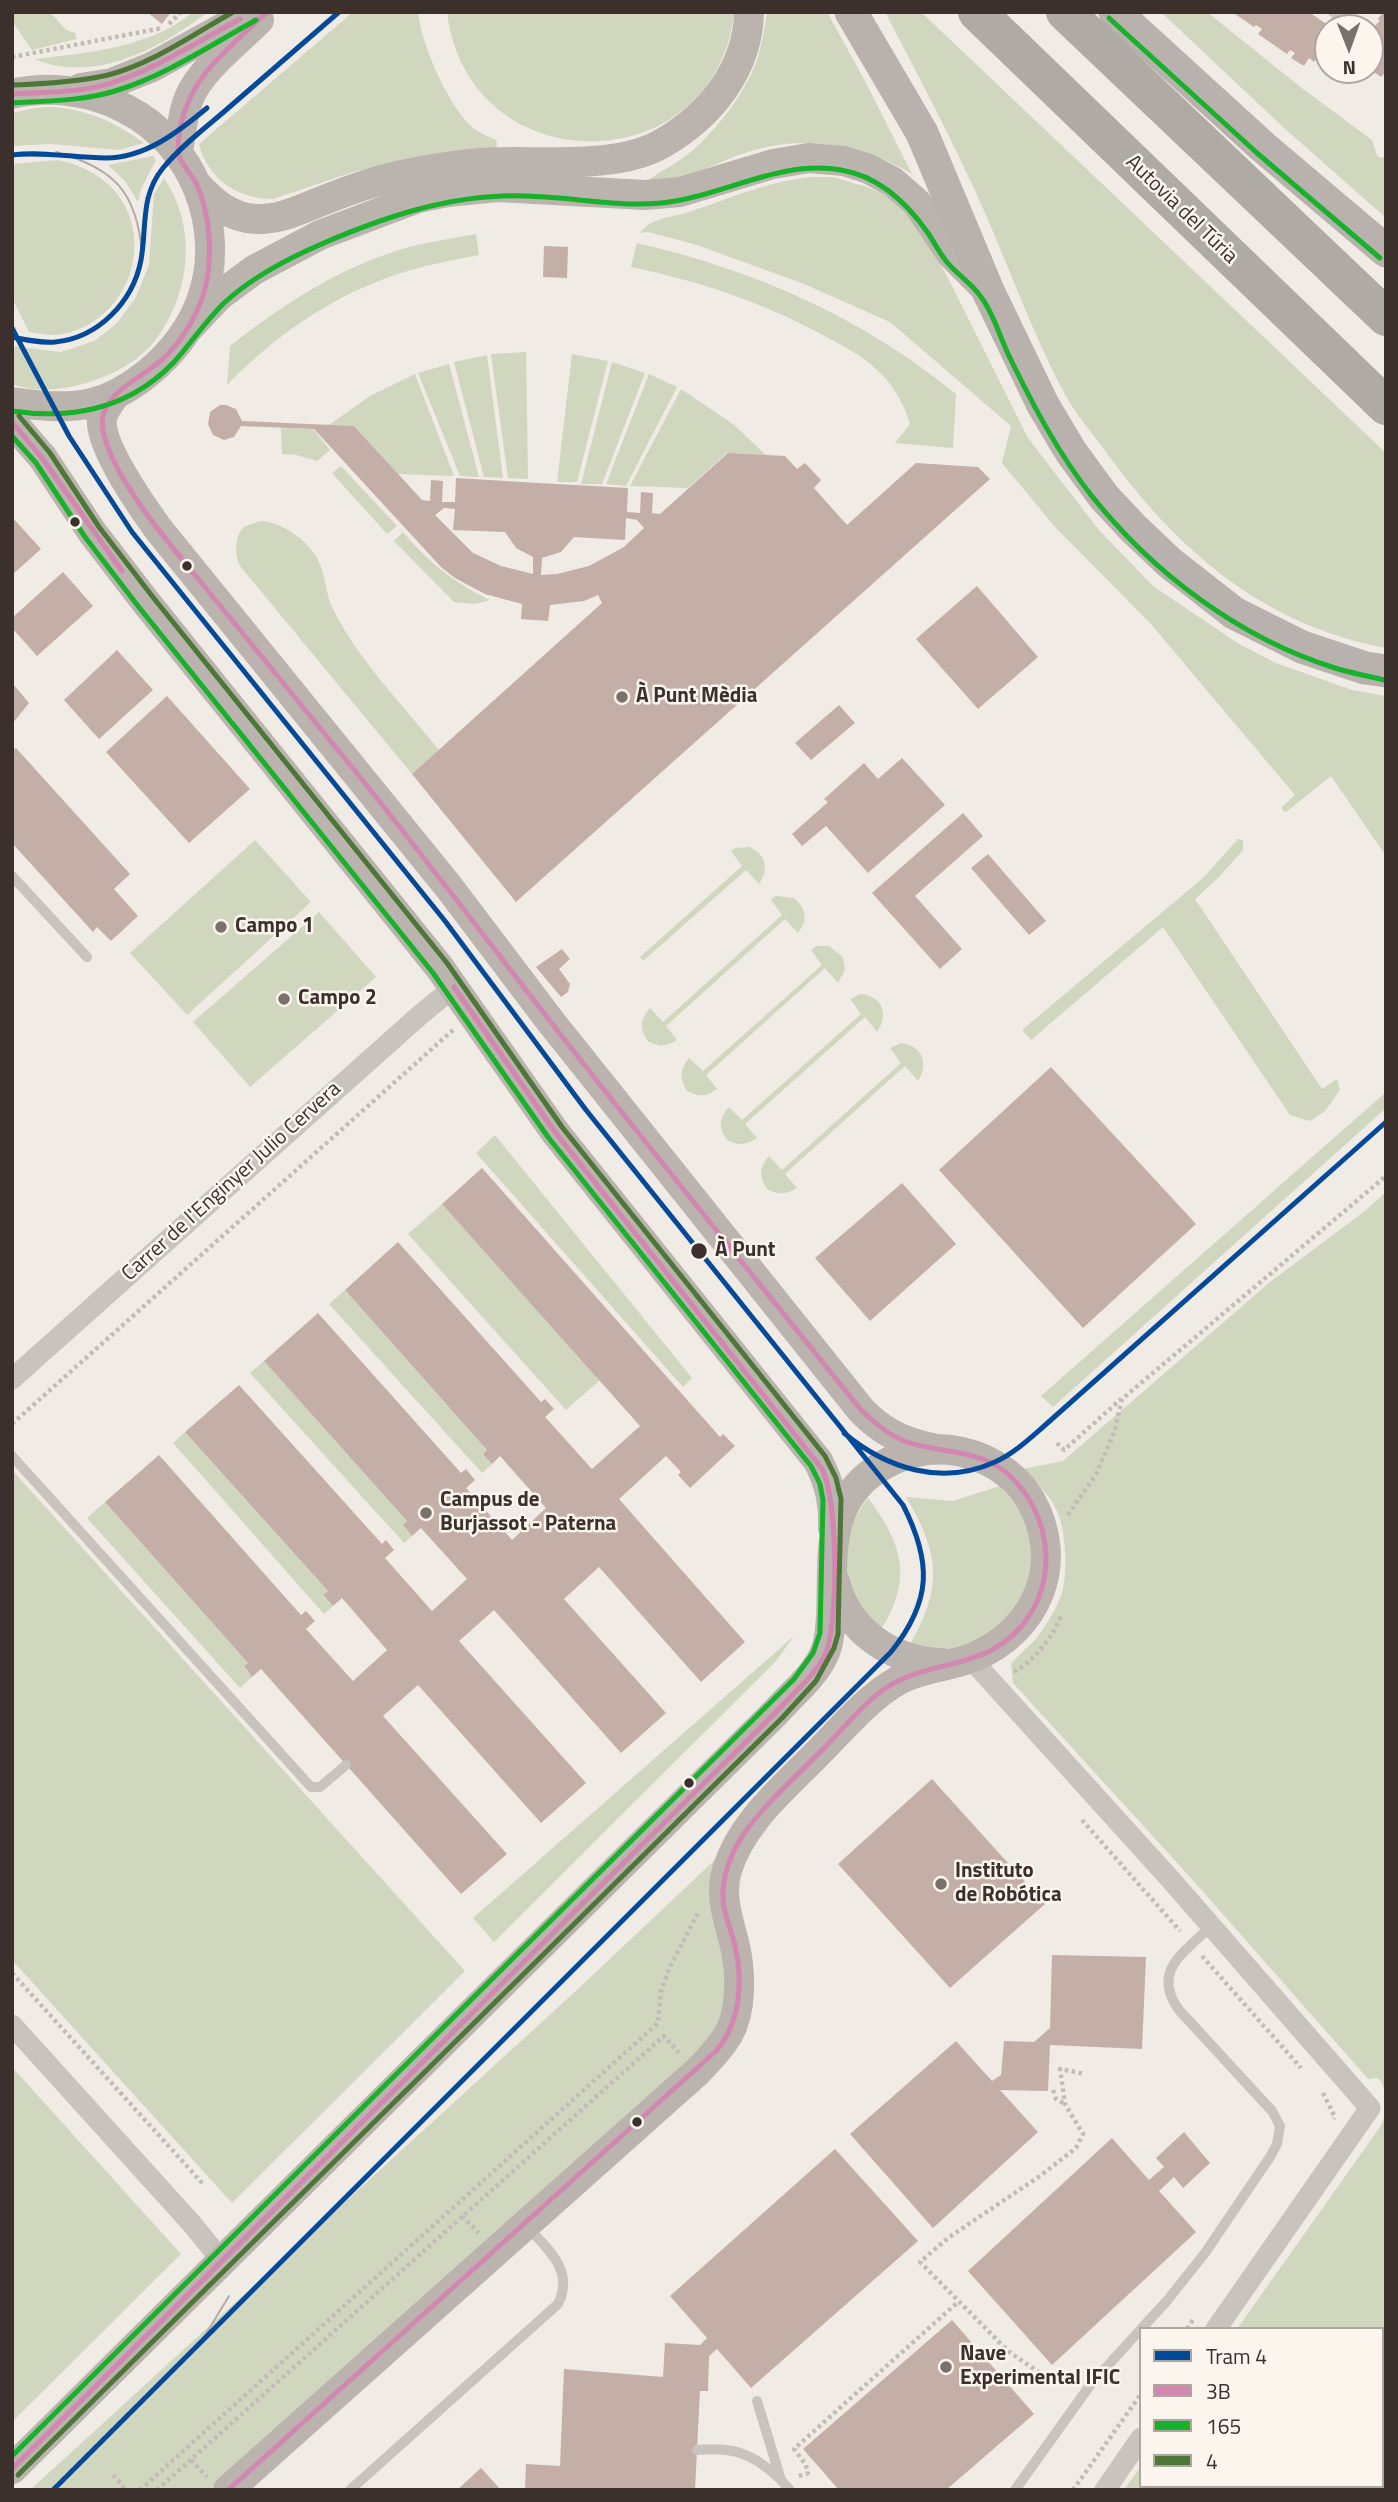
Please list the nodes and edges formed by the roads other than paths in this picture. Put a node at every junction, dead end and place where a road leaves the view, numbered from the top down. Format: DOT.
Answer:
graph roads {
  1 [pos="252,12"];
  2 [pos="267,12"];
  3 [pos="749,12"];
  4 [pos="851,12"];
  5 [pos="977,12"];
  6 [pos="1065,12"];
  7 [pos="1115,12"];
  8 [pos="28,91"];
  9 [pos="178,152"];
  10 [pos="198,186"];
  11 [pos="1386,251"];
  12 [pos="989,293"];
  13 [pos="1386,317"];
  14 [pos="185,332"];
  15 [pos="116,394"];
  16 [pos="12,402"];
  17 [pos="1386,406"];
  18 [pos="12,422"];
  19 [pos="1386,671"];
  20 [pos="12,876"];
  21 [pos="87,957"];
  22 [pos="454,987"];
  23 [pos="12,1379"];
  24 [pos="936,1449"];
  25 [pos="12,1456"];
  26 [pos="832,1558"];
  27 [pos="961,1661"];
  28 [pos="346,1765"];
  29 [pos="1210,1927"];
  30 [pos="12,2025"];
  31 [pos="524,2223"];
  32 [pos="222,2261"];
  33 [pos="1143,2327"];
  34 [pos="1217,2327"];
  35 [pos="1139,2331"];
  36 [pos="757,2400"];
  37 [pos="1139,2441"];
  38 [pos="697,2449"];
  39 [pos="12,2469"];
  40 [pos="781,2480"];
  41 [pos="220,2486"];
  42 [pos="350,2490"];
  43 [pos="790,2490"];
  44 [pos="1014,2490"];
  45 [pos="1105,2490"];
  1 -- 8 [label="street"];
  2 -- 9 [label="street"];
  3 -- 10 [label="street"];
  4 -- 12 [label="main road"];
  5 -- 17 [label="highway, Autovia del Túria"];
  6 -- 13 [label="highway"];
  7 -- 11 [label="main road"];
  8 -- 9 [label="street"];
  9 -- 10 [label="street"];
  10 -- 14 [label="street"];
  12 -- 14 [label="street"];
  12 -- 19 [label="main road"];
  14 -- 15 [label="street"];
  15 -- 16 [label="street"];
  15 -- 24 [label="street"];
  18 -- 22 [label="street"];
  20 -- 21 [label="lane"];
  22 -- 23 [label="street, Carrer de l'Enginyer Julio Cervera"];
  22 -- 26 [label="street"];
  24 -- 26 [label="street"];
  24 -- 27 [label="street"];
  25 -- 28 [label="lane"];
  26 -- 27 [label="street"];
  26 -- 32 [label="street"];
  27 -- 29 [label="street"];
  27 -- 31 [label="street"];
  29 -- 33 [label="lane"];
  29 -- 34 [label="street"];
  30 -- 32 [label="street"];
  31 -- 41 [label="street"];
  31 -- 42 [label="lane"];
  32 -- 39 [label="street"];
  35 -- 44 [label="lane"];
  36 -- 40 [label="lane"];
  37 -- 45 [label="street"];
  38 -- 40 [label="lane"];
  40 -- 43 [label="lane"];
}
